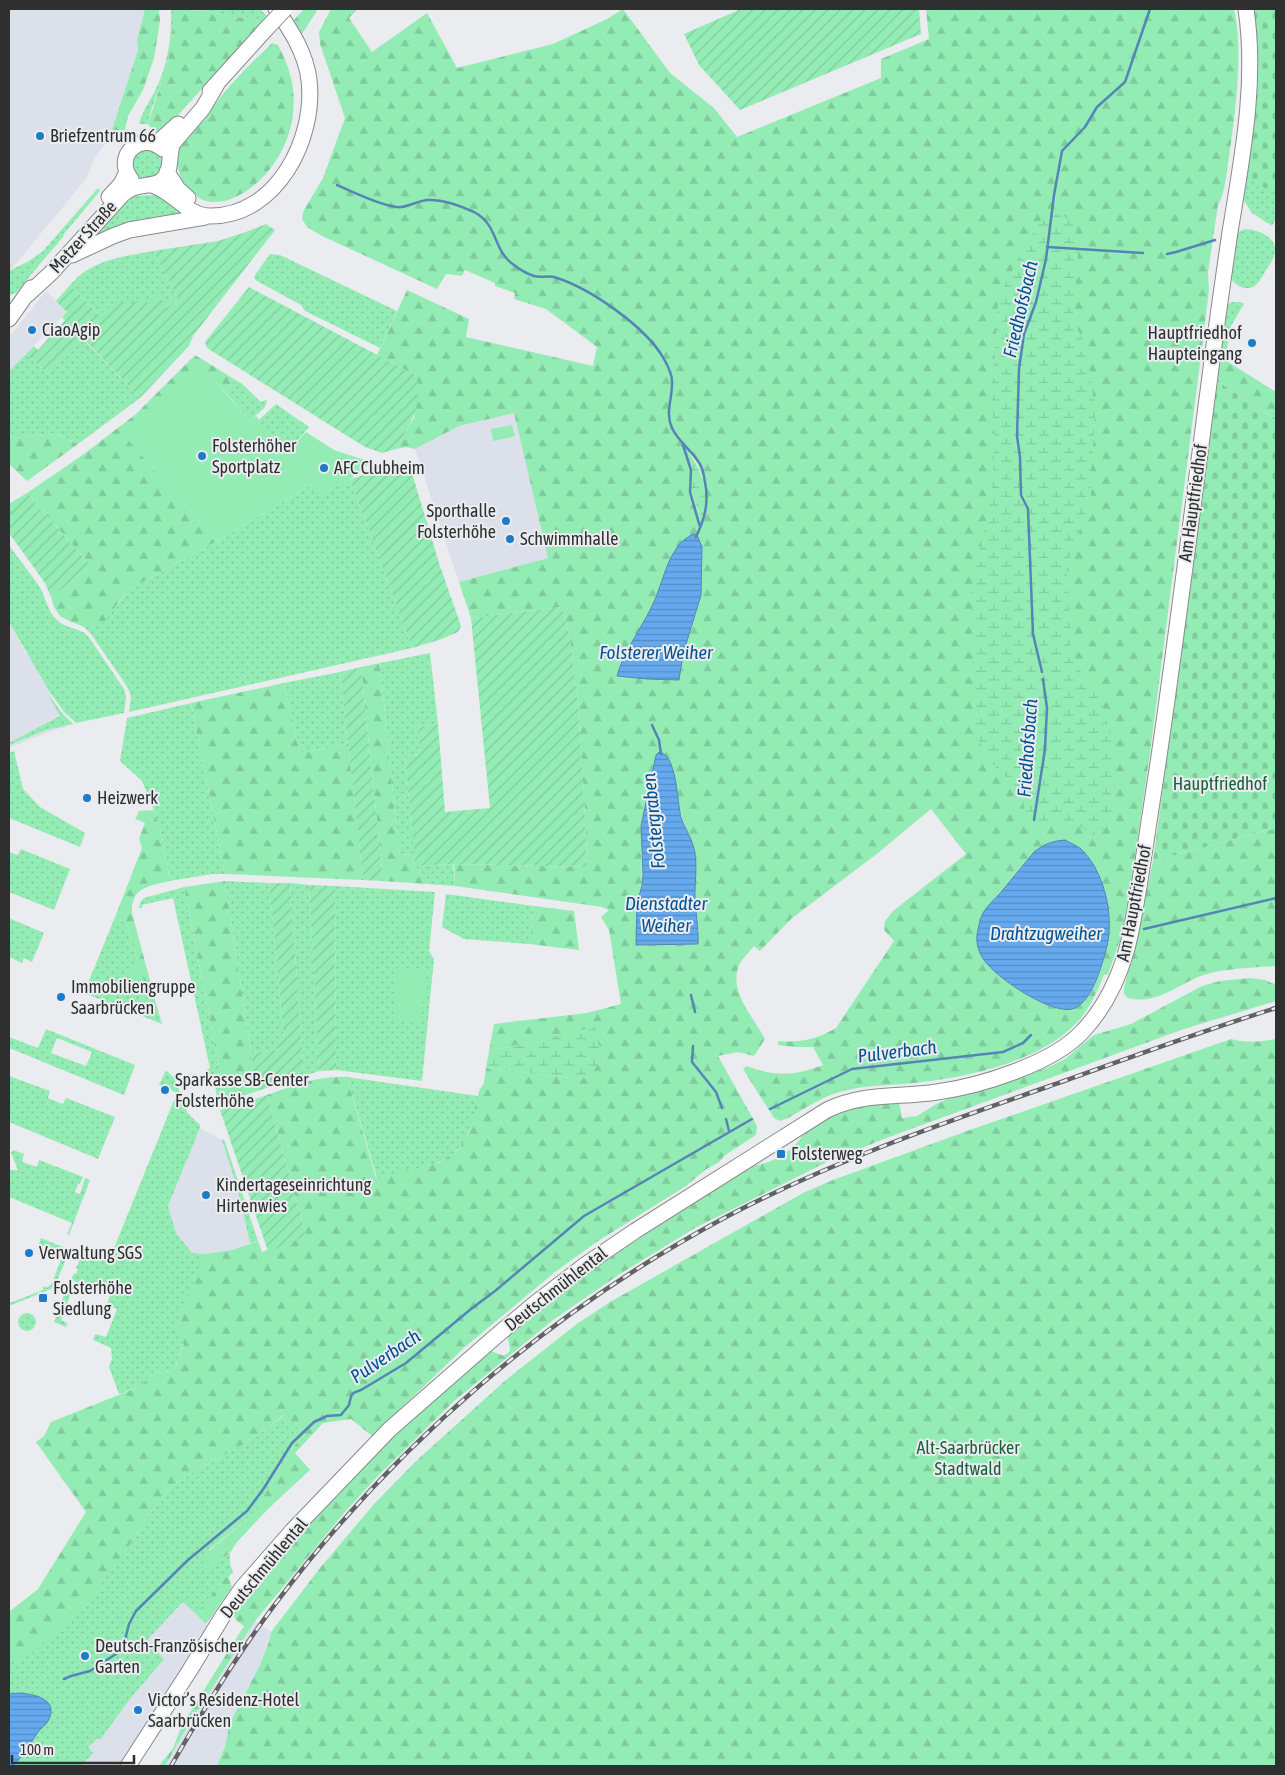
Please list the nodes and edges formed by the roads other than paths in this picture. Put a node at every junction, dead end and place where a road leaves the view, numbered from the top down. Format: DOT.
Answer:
graph roads {
  1 [pos="266,9"];
  2 [pos="276,9"];
  3 [pos="285,9"];
  4 [pos="1246,9"];
  5 [pos="217,84"];
  6 [pos="156,144"];
  7 [pos="168,167"];
  8 [pos="127,172"];
  9 [pos="148,185"];
  10 [pos="208,216"];
  11 [pos="63,260"];
  12 [pos="27,295"];
  13 [pos="9,319"];
  14 [pos="1111,993"];
  15 [pos="128,1766"];
  1 -- 7 [label="main road"];
  2 -- 10 [label="main road"];
  3 -- 5 [label="main road, Metzer Straße, bridge"];
  4 -- 14 [label="main road, Am Hauptfriedhof"];
  5 -- 6 [label="main road, Metzer Straße"];
  5 -- 7 [label="main road, Metzer Straße"];
  6 -- 7 [label="main road"];
  6 -- 8 [label="main road, Metzer Straße"];
  7 -- 9 [label="main road, Metzer Straße"];
  8 -- 9 [label="main road"];
  8 -- 12 [label="main road, Metzer Straße"];
  9 -- 10 [label="main road"];
  9 -- 11 [label="main road, Metzer Straße"];
  10 -- 11 [label="main road"];
  11 -- 12 [label="main road, Metzer Straße"];
  12 -- 13 [label="main road, Metzer Straße"];
  14 -- 15 [label="main road, Deutschmühlental"];
}
